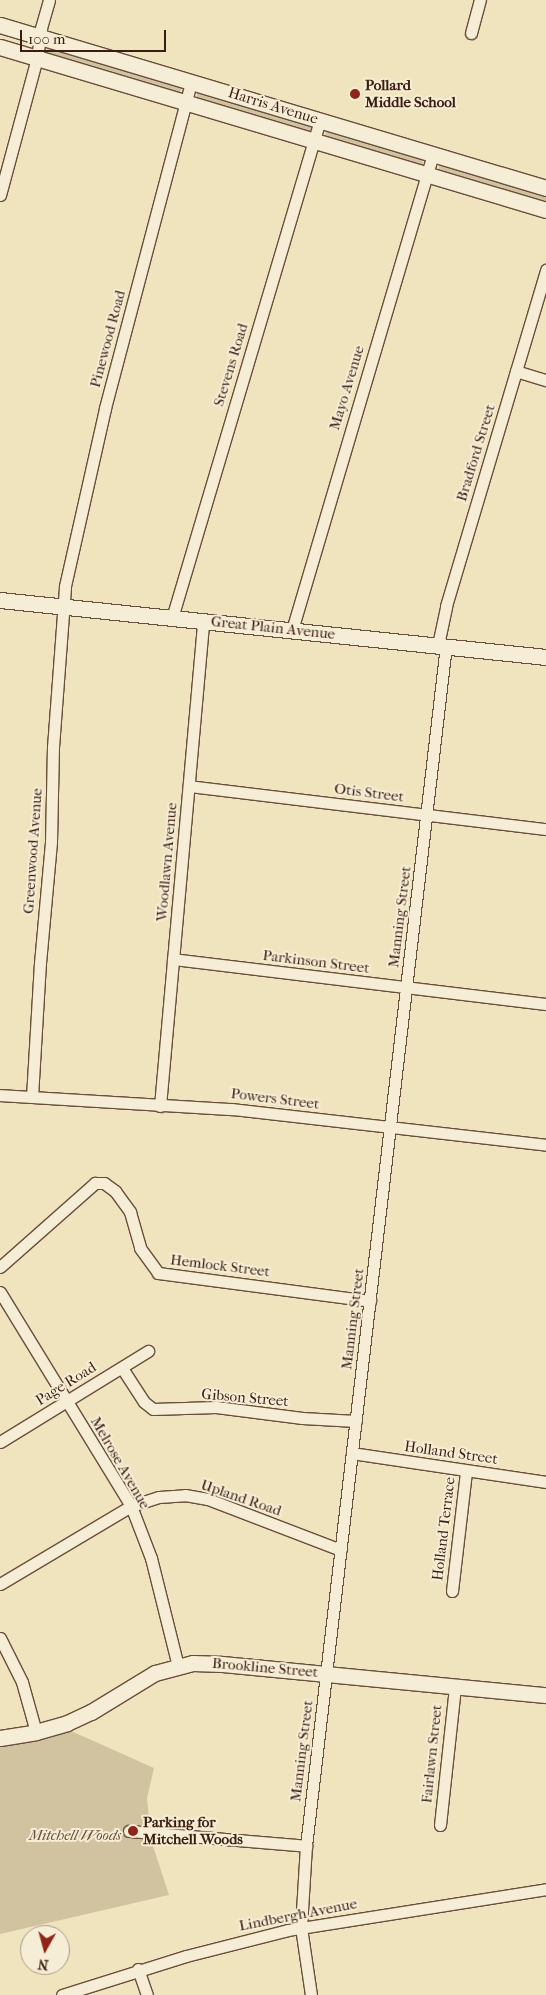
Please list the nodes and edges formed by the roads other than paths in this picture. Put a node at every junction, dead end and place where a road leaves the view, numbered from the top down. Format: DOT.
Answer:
graph roads {
  1 [pos="49,0"];
  2 [pos="480,0"];
  3 [pos="0,25"];
  4 [pos="471,33"];
  5 [pos="40,37"];
  6 [pos="0,47"];
  7 [pos="36,58"];
  8 [pos="191,82"];
  9 [pos="185,102"];
  10 [pos="320,120"];
  11 [pos="314,141"];
  12 [pos="433,155"];
  13 [pos="427,174"];
  14 [pos="546,188"];
  15 [pos="0,195"];
  16 [pos="546,210"];
  17 [pos="546,270"];
  18 [pos="516,371"];
  19 [pos="546,380"];
  20 [pos="0,600"];
  21 [pos="63,606"];
  22 [pos="172,618"];
  23 [pos="203,621"];
  24 [pos="292,630"];
  25 [pos="442,646"];
  26 [pos="546,657"];
  27 [pos="189,786"];
  28 [pos="427,815"];
  29 [pos="546,830"];
  30 [pos="173,959"];
  31 [pos="407,987"];
  32 [pos="546,1004"];
  33 [pos="0,1095"];
  34 [pos="32,1097"];
  35 [pos="160,1106"];
  36 [pos="390,1128"];
  37 [pos="546,1145"];
  38 [pos="0,1267"];
  39 [pos="0,1292"];
  40 [pos="370,1300"];
  41 [pos="148,1351"];
  42 [pos="122,1368"];
  43 [pos="67,1402"];
  44 [pos="356,1421"];
  45 [pos="0,1442"];
  46 [pos="352,1454"];
  47 [pos="466,1471"];
  48 [pos="546,1482"];
  49 [pos="131,1506"];
  50 [pos="341,1550"];
  51 [pos="0,1584"];
  52 [pos="452,1591"];
  53 [pos="0,1638"];
  54 [pos="178,1666"];
  55 [pos="326,1673"];
  56 [pos="454,1686"];
  57 [pos="546,1694"];
  58 [pos="36,1732"];
  59 [pos="0,1738"];
  60 [pos="440,1825"];
  61 [pos="129,1831"];
  62 [pos="306,1846"];
  63 [pos="546,1889"];
  64 [pos="301,1927"];
  65 [pos="138,1969"];
  66 [pos="62,1995"];
  67 [pos="147,1995"];
  68 [pos="311,1995"];
  1 -- 5 [label="street"];
  2 -- 4 [label="street"];
  3 -- 5 [label="street, Harris Avenue"];
  5 -- 7 [label="street"];
  5 -- 8 [label="street, Harris Avenue"];
  6 -- 7 [label="street, Harris Avenue"];
  7 -- 9 [label="street, Harris Avenue"];
  7 -- 15 [label="street"];
  8 -- 9 [label="street, Pinewood Road"];
  8 -- 10 [label="street, Harris Avenue"];
  9 -- 11 [label="street, Harris Avenue"];
  9 -- 21 [label="street, Pinewood Road"];
  10 -- 11 [label="street, Stevens Road"];
  10 -- 12 [label="street, Harris Avenue"];
  11 -- 13 [label="street, Harris Avenue"];
  11 -- 22 [label="street, Stevens Road"];
  12 -- 13 [label="street, Mayo Avenue"];
  12 -- 14 [label="street, Harris Avenue"];
  13 -- 16 [label="street, Harris Avenue"];
  13 -- 24 [label="street, Mayo Avenue"];
  17 -- 18 [label="street, Bradford Street"];
  18 -- 19 [label="street"];
  18 -- 25 [label="street, Bradford Street"];
  20 -- 21 [label="street, Great Plain Avenue"];
  21 -- 22 [label="street, Great Plain Avenue"];
  21 -- 34 [label="street, Greenwood Avenue"];
  22 -- 23 [label="street, Great Plain Avenue"];
  23 -- 24 [label="street, Great Plain Avenue"];
  23 -- 27 [label="street, Woodlawn Avenue"];
  24 -- 25 [label="street, Great Plain Avenue"];
  25 -- 26 [label="street, Great Plain Avenue"];
  25 -- 28 [label="street, Manning Street"];
  27 -- 28 [label="street, Otis Street"];
  27 -- 30 [label="street, Woodlawn Avenue"];
  28 -- 29 [label="street, Otis Street"];
  28 -- 31 [label="street, Manning Street"];
  30 -- 31 [label="street, Parkinson Street"];
  30 -- 35 [label="street, Woodlawn Avenue"];
  31 -- 32 [label="street, Parkinson Street"];
  31 -- 36 [label="street, Manning Street"];
  33 -- 34 [label="street, Powers Street"];
  34 -- 35 [label="street, Powers Street"];
  35 -- 36 [label="street, Powers Street"];
  36 -- 37 [label="street, Powers Street"];
  36 -- 40 [label="street, Manning Street"];
  38 -- 40 [label="street, Hemlock Street"];
  39 -- 43 [label="street, Melrose Avenue"];
  40 -- 44 [label="street, Manning Street"];
  41 -- 42 [label="street, Page Road"];
  42 -- 43 [label="street, Page Road"];
  42 -- 44 [label="street, Gibson Street"];
  43 -- 45 [label="street, Page Road"];
  43 -- 49 [label="street, Melrose Avenue"];
  44 -- 46 [label="street, Manning Street"];
  46 -- 47 [label="street, Holland Street"];
  46 -- 50 [label="street, Manning Street"];
  47 -- 48 [label="street, Holland Street"];
  47 -- 52 [label="street, Holland Terrace"];
  49 -- 50 [label="street, Upland Road"];
  49 -- 51 [label="street, Upland Road"];
  49 -- 54 [label="street, Melrose Avenue"];
  50 -- 55 [label="street, Manning Street"];
  53 -- 58 [label="street"];
  54 -- 55 [label="street, Brookline Street"];
  54 -- 58 [label="street, Brookline Street"];
  55 -- 56 [label="street, Brookline Street"];
  55 -- 62 [label="street, Manning Street"];
  56 -- 57 [label="street, Brookline Street"];
  56 -- 60 [label="street, Fairlawn Street"];
  58 -- 59 [label="street, Brookline Street"];
  61 -- 62 [label="street"];
  62 -- 64 [label="street, Manning Street"];
  63 -- 64 [label="street, Lindbergh Avenue"];
  64 -- 65 [label="street, Lindbergh Avenue"];
  64 -- 68 [label="street, Manning Street"];
  65 -- 66 [label="street, Lindbergh Avenue"];
  65 -- 67 [label="street"];
}
